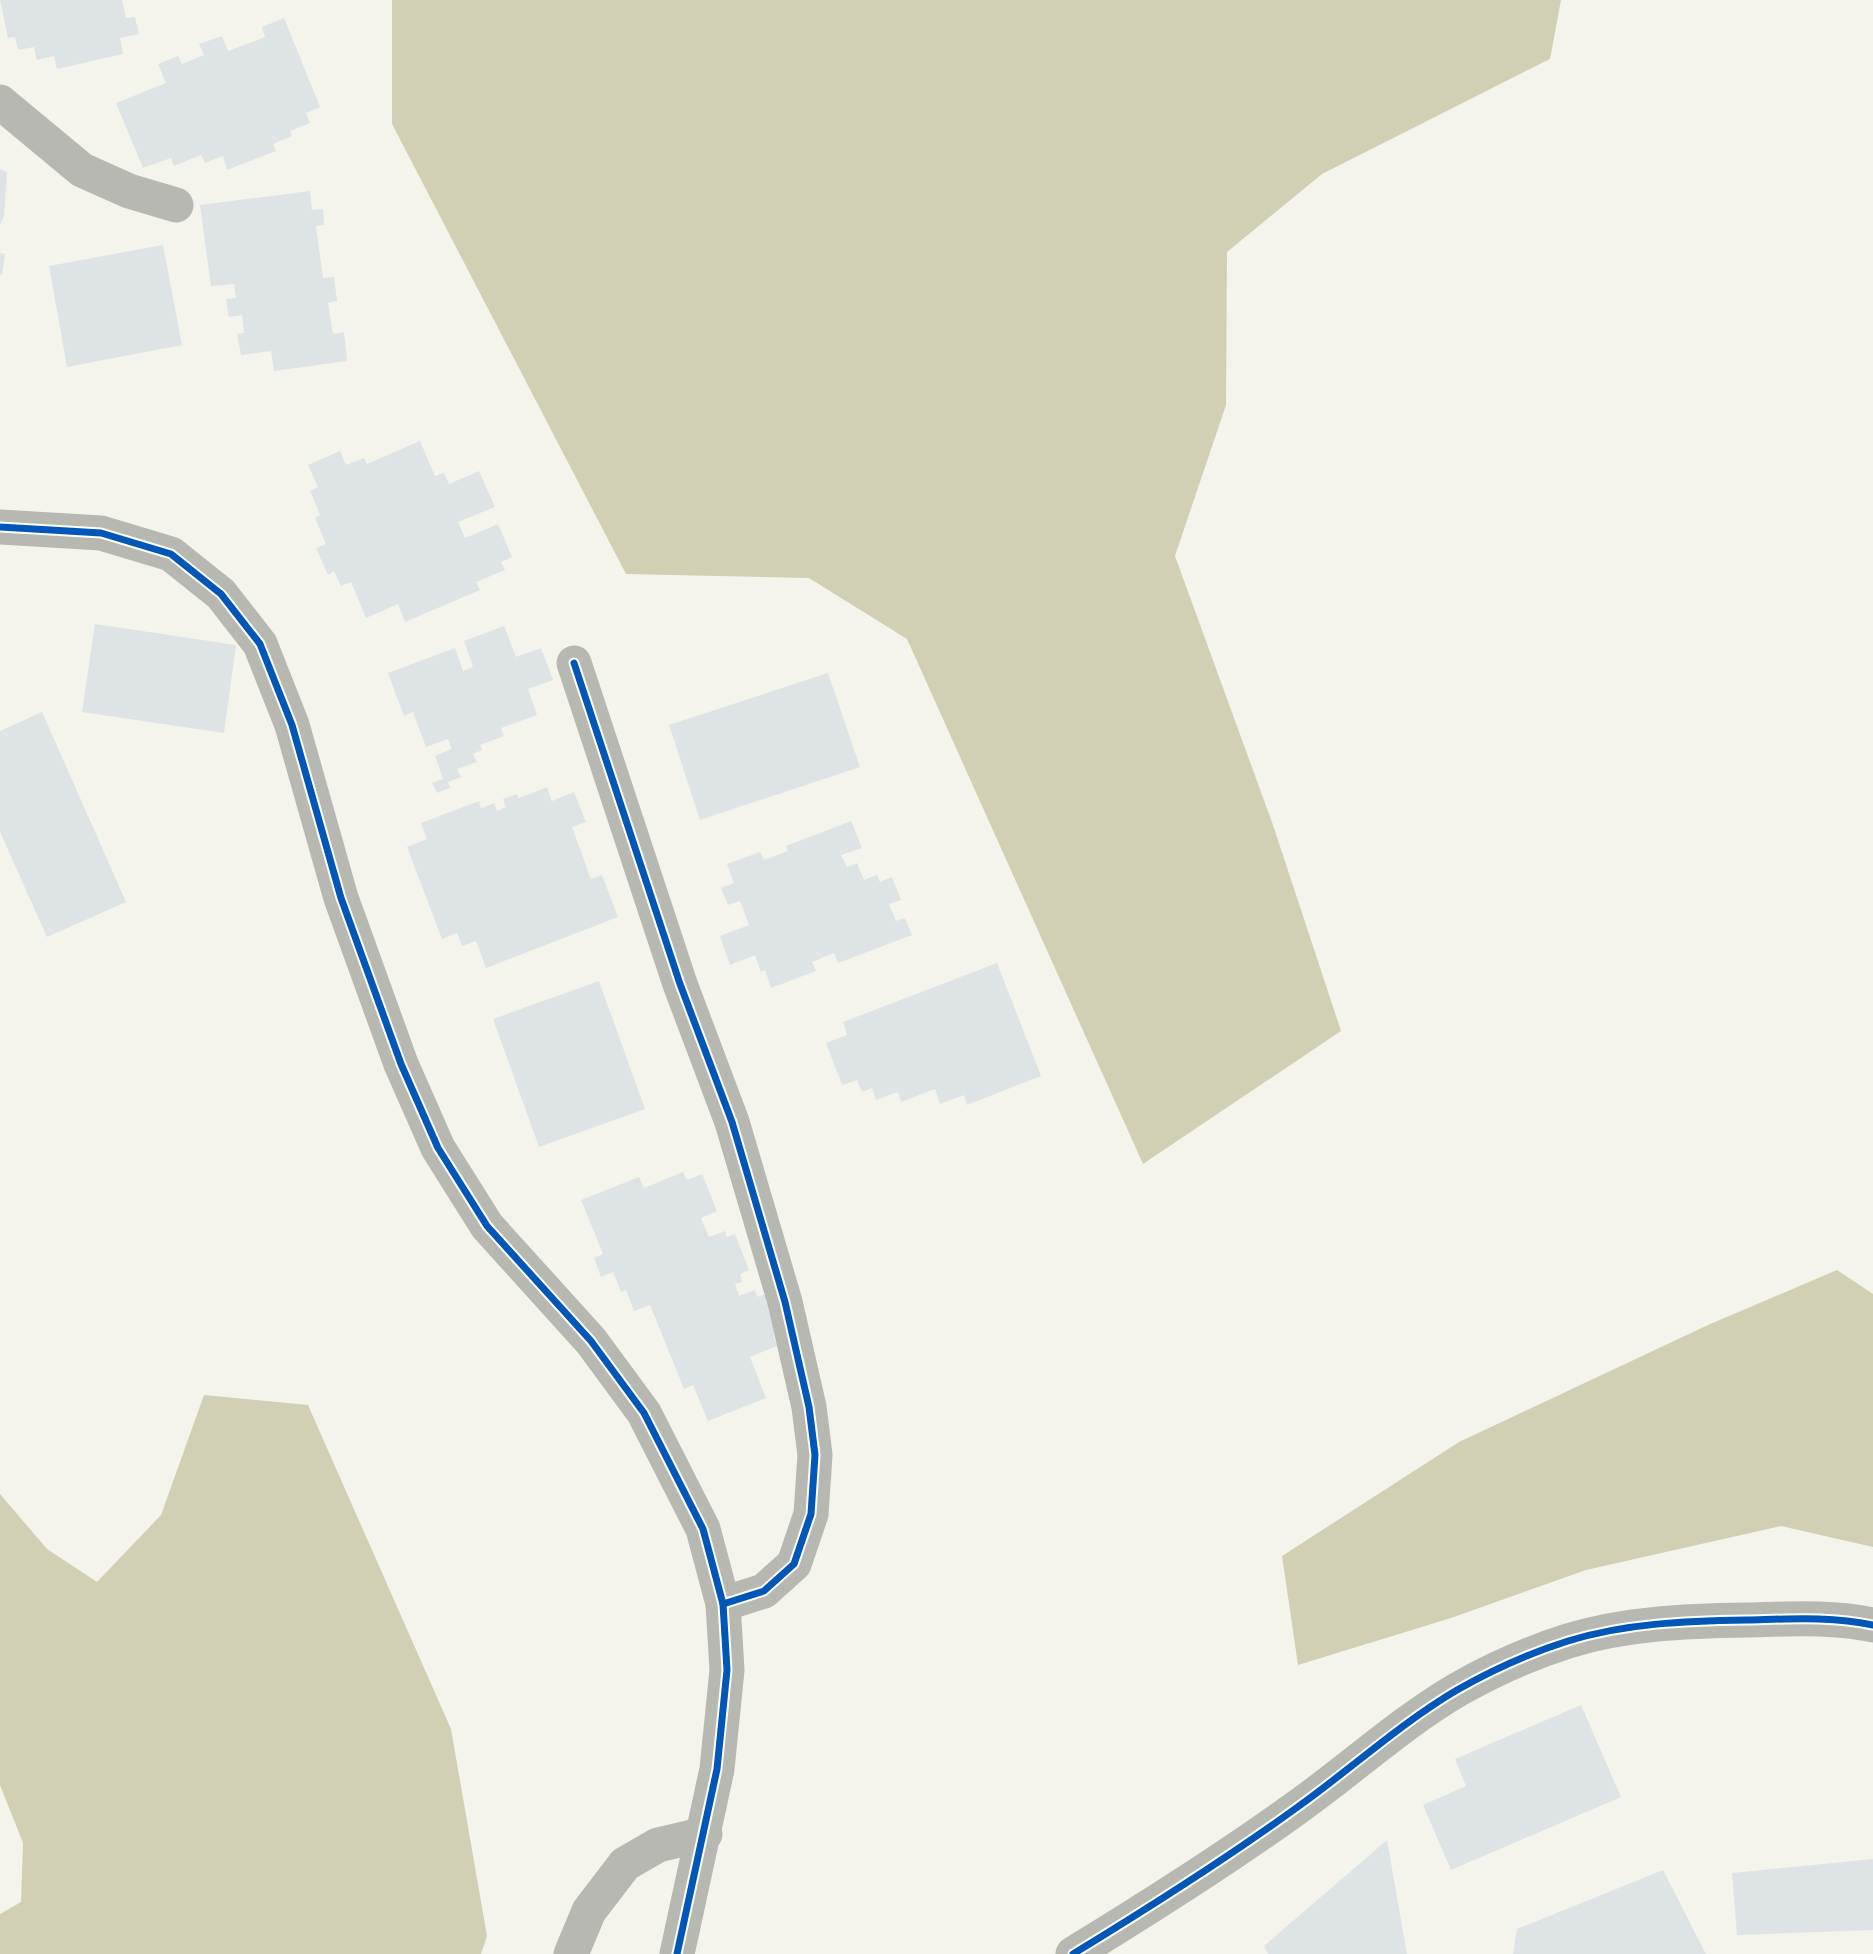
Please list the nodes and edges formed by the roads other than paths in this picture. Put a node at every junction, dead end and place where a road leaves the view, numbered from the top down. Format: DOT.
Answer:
graph roads {
  1 [pos="0,102"];
  2 [pos="176,205"];
  3 [pos="0,527"];
  4 [pos="574,663"];
  5 [pos="723,1604"];
  6 [pos="1873,1625"];
  7 [pos="705,1834"];
  8 [pos="570,1954"];
  9 [pos="677,1954"];
  10 [pos="1073,1954"];
  1 -- 2 [label="street"];
  3 -- 5 [label="street"];
  4 -- 5 [label="street"];
  5 -- 7 [label="street"];
  6 -- 10 [label="street"];
  7 -- 8 [label="street"];
  7 -- 9 [label="street"];
}
